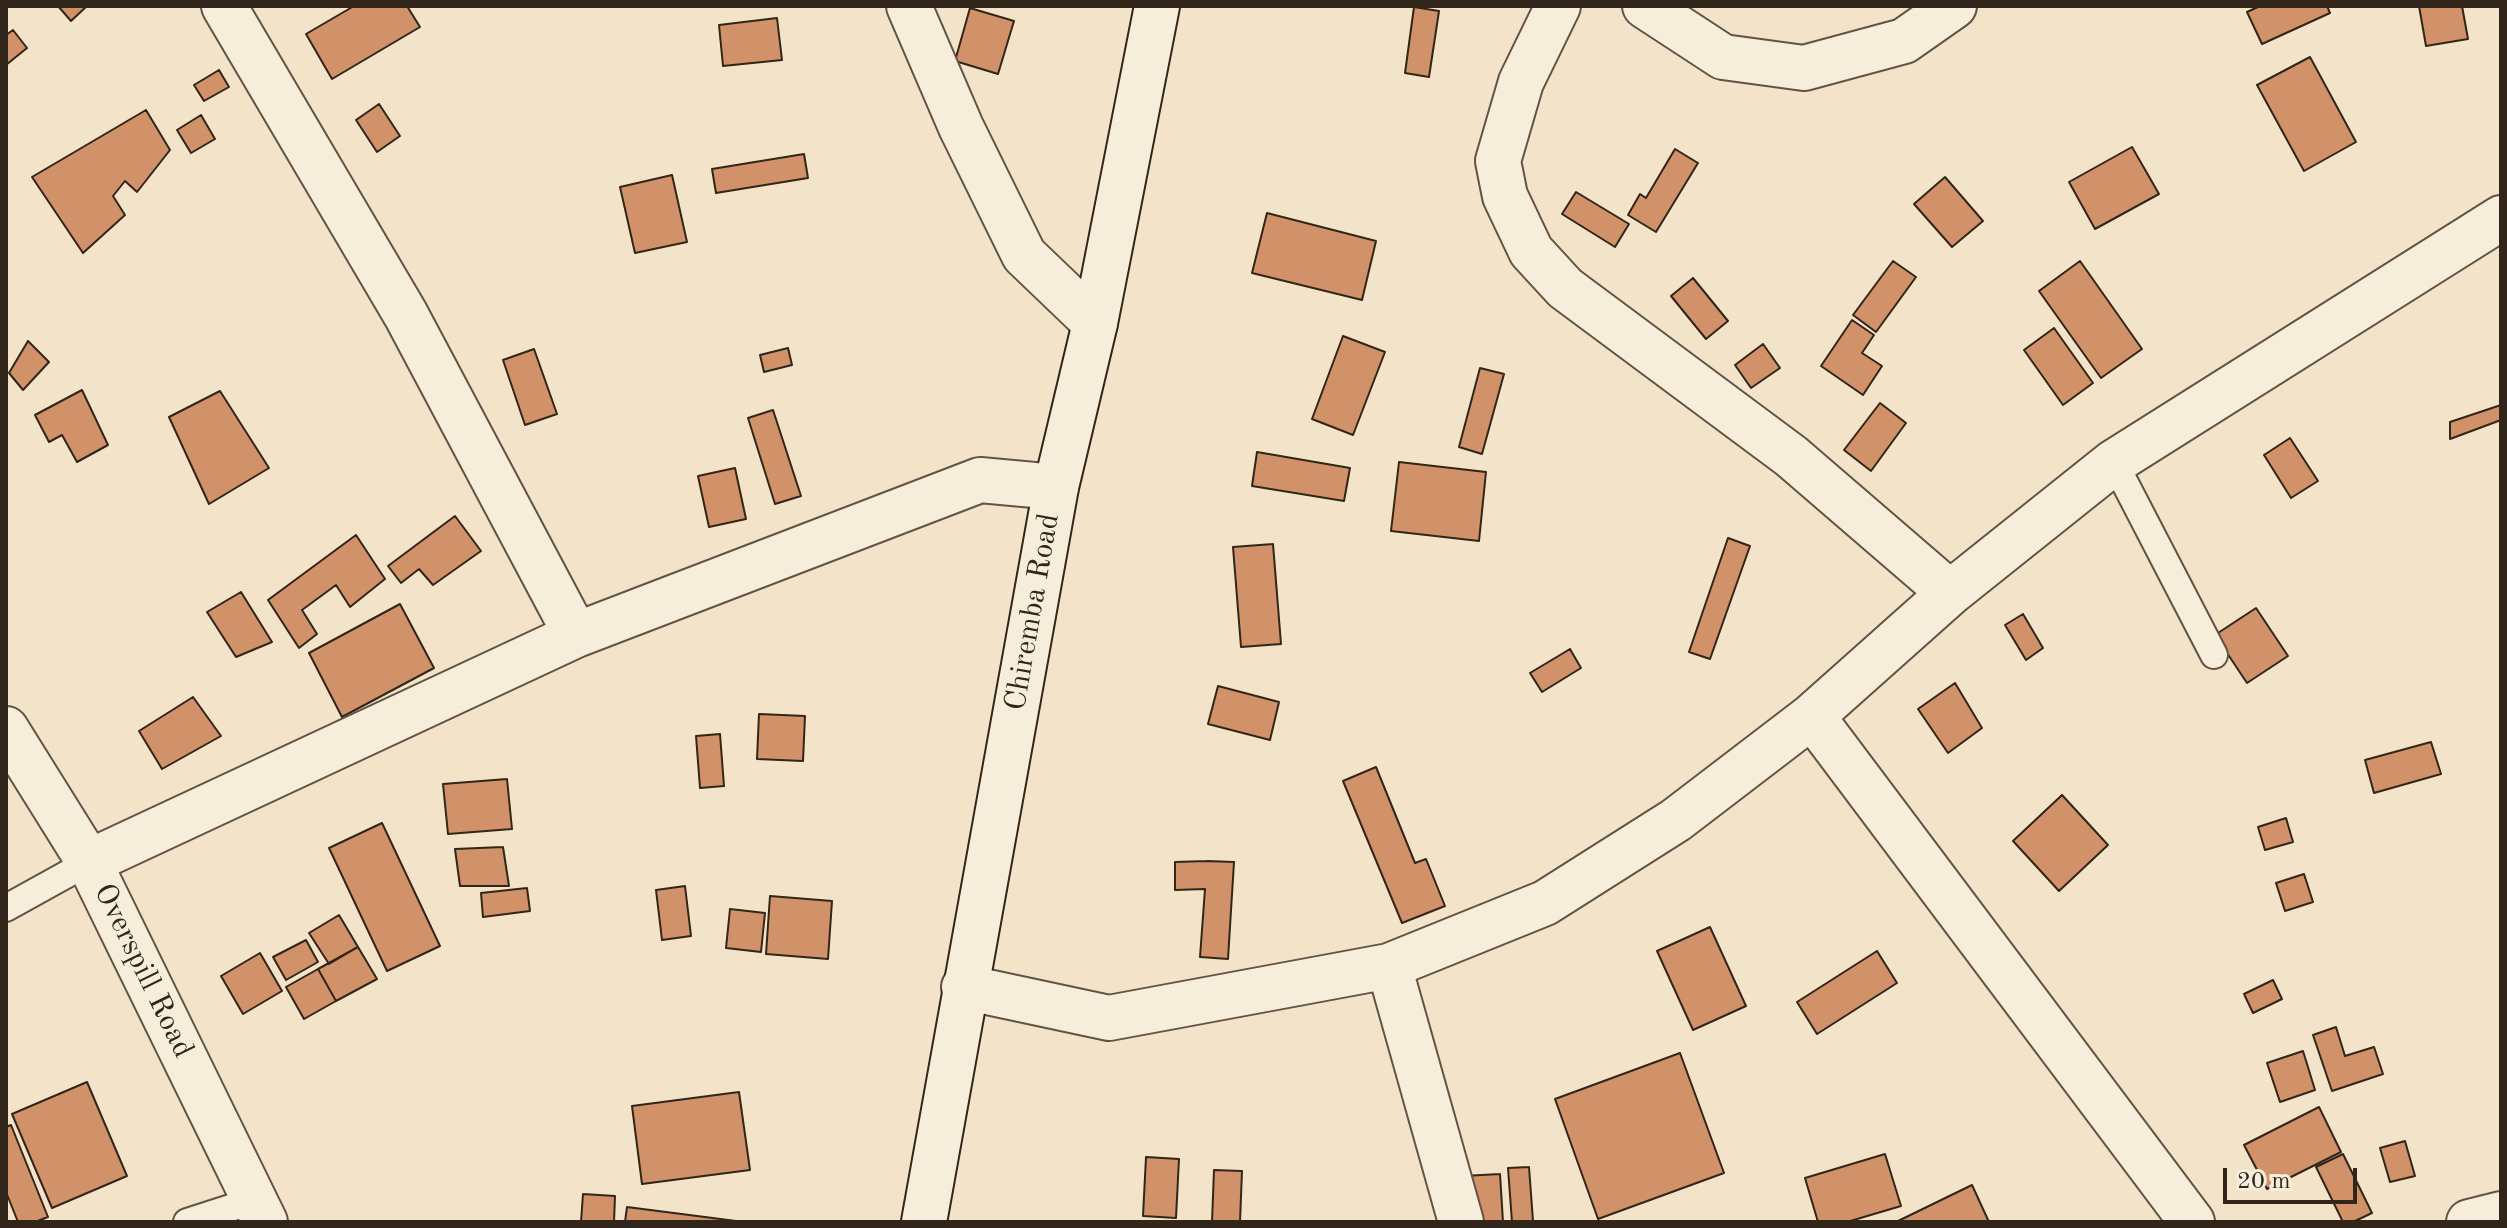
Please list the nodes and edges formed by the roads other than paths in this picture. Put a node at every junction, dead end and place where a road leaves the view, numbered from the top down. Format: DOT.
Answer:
graph roads {
  1 [pos="224,6"];
  2 [pos="909,6"];
  3 [pos="1157,6"];
  4 [pos="1558,6"];
  5 [pos="1645,6"];
  6 [pos="1954,6"];
  7 [pos="2501,218"];
  8 [pos="1095,323"];
  9 [pos="2114,462"];
  10 [pos="1056,487"];
  11 [pos="1950,593"];
  12 [pos="576,635"];
  13 [pos="2214,655"];
  14 [pos="1812,716"];
  15 [pos="6,729"];
  16 [pos="89,862"];
  17 [pos="6,908"];
  18 [pos="1389,966"];
  19 [pos="964,987"];
  20 [pos="260,1211"];
  21 [pos="2501,1214"];
  22 [pos="187,1222"];
  23 [pos="924,1222"];
  24 [pos="1461,1222"];
  25 [pos="2192,1222"];
  26 [pos="2469,1222"];
  1 -- 12 [label="street"];
  2 -- 8 [label="street"];
  3 -- 8 [label="street, Chiremba Road"];
  4 -- 11 [label="street"];
  5 -- 6 [label="street"];
  7 -- 9 [label="street"];
  8 -- 10 [label="street, Chiremba Road"];
  9 -- 11 [label="street"];
  9 -- 13 [label="lane"];
  10 -- 12 [label="street"];
  10 -- 19 [label="street, Chiremba Road"];
  11 -- 14 [label="street"];
  12 -- 16 [label="street"];
  14 -- 18 [label="street"];
  14 -- 25 [label="street"];
  15 -- 16 [label="street, Overspill Road"];
  16 -- 17 [label="lane"];
  16 -- 20 [label="street, Overspill Road"];
  18 -- 19 [label="street"];
  18 -- 24 [label="street"];
  19 -- 23 [label="street, Chiremba Road"];
  20 -- 22 [label="lane"];
  21 -- 26 [label="street"];
}
